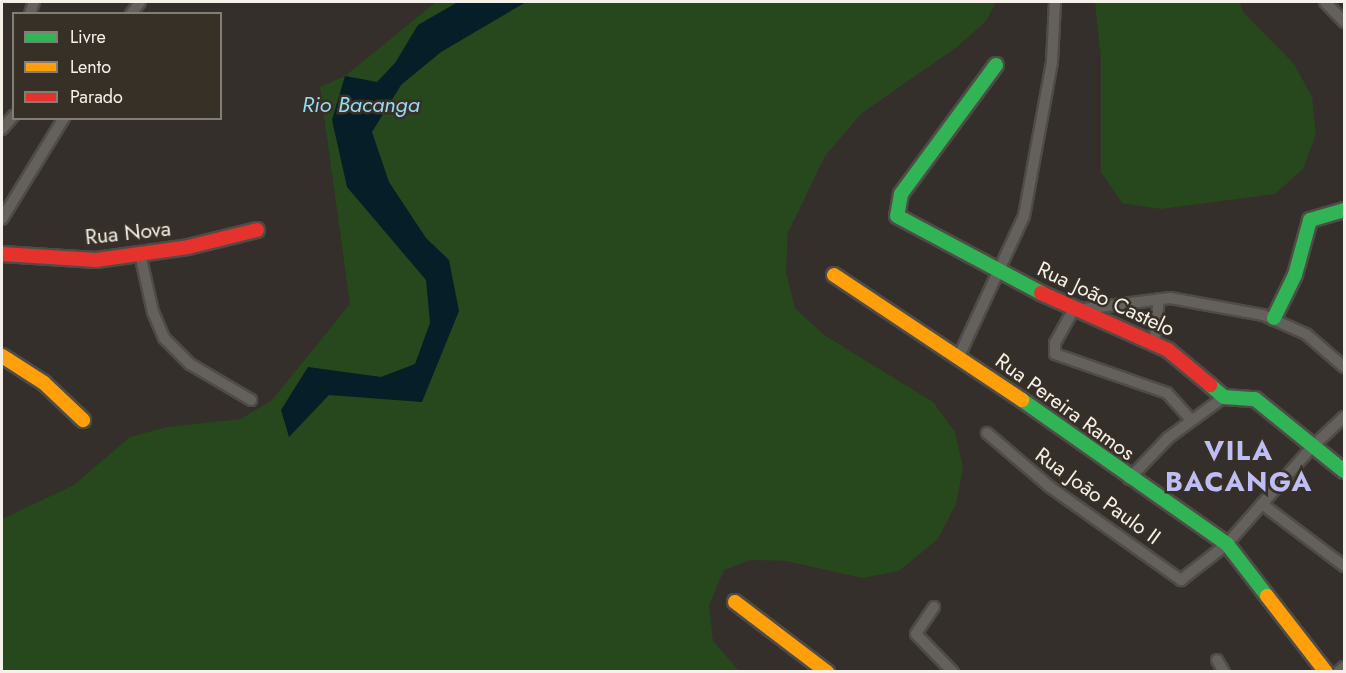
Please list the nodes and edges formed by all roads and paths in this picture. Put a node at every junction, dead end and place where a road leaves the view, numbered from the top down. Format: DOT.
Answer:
graph roads {
  1 [pos="1055,2"];
  2 [pos="1324,2"];
  3 [pos="1344,22"];
  4 [pos="996,65"];
  5 [pos="63,120"];
  6 [pos="1344,210"];
  7 [pos="2,219"];
  8 [pos="257,230"];
  9 [pos="2,254"];
  10 [pos="140,254"];
  11 [pos="1000,274"];
  12 [pos="834,275"];
  13 [pos="1159,299"];
  14 [pos="1079,308"];
  15 [pos="1274,318"];
  16 [pos="1154,344"];
  17 [pos="2,356"];
  18 [pos="959,356"];
  19 [pos="1344,367"];
  20 [pos="1224,397"];
  21 [pos="251,400"];
  22 [pos="1344,417"];
  23 [pos="83,420"];
  24 [pos="1191,420"];
  25 [pos="987,433"];
  26 [pos="1312,447"];
  27 [pos="1344,471"];
  28 [pos="1129,479"];
  29 [pos="1262,504"];
  30 [pos="1227,544"];
  31 [pos="1344,566"];
  32 [pos="735,602"];
  33 [pos="934,607"];
  34 [pos="1217,660"];
  35 [pos="1344,667"];
  36 [pos="827,672"];
  37 [pos="953,672"];
  38 [pos="1224,672"];
  39 [pos="1326,672"];
  40 [pos="1338,672"];
  1 -- 11 [label="street"];
  2 -- 3 [label="street"];
  4 -- 11 [label="street, Rua João Castelo"];
  5 -- 7 [label="street"];
  6 -- 15 [label="street"];
  8 -- 10 [label="street, Rua Nova"];
  9 -- 10 [label="street, Rua Nova"];
  10 -- 21 [label="street"];
  11 -- 14 [label="street, Rua João Castelo"];
  11 -- 18 [label="street"];
  12 -- 18 [label="street, Rua Pereira Ramos"];
  13 -- 14 [label="street"];
  13 -- 15 [label="street"];
  13 -- 16 [label="street"];
  14 -- 16 [label="street, Rua João Castelo"];
  14 -- 24 [label="street"];
  15 -- 19 [label="street"];
  16 -- 20 [label="street, Rua João Castelo"];
  17 -- 23 [label="street"];
  18 -- 28 [label="street, Rua Pereira Ramos"];
  20 -- 24 [label="street"];
  20 -- 26 [label="street"];
  22 -- 26 [label="street"];
  24 -- 28 [label="street"];
  25 -- 30 [label="street, Rua João Paulo II"];
  26 -- 27 [label="street"];
  26 -- 29 [label="street"];
  28 -- 30 [label="street, Rua Pereira Ramos"];
  29 -- 30 [label="street"];
  29 -- 31 [label="street"];
  30 -- 39 [label="street, Rua Pereira Ramos"];
  32 -- 36 [label="street"];
  33 -- 37 [label="street"];
  34 -- 38 [label="street"];
  35 -- 40 [label="street"];
}
